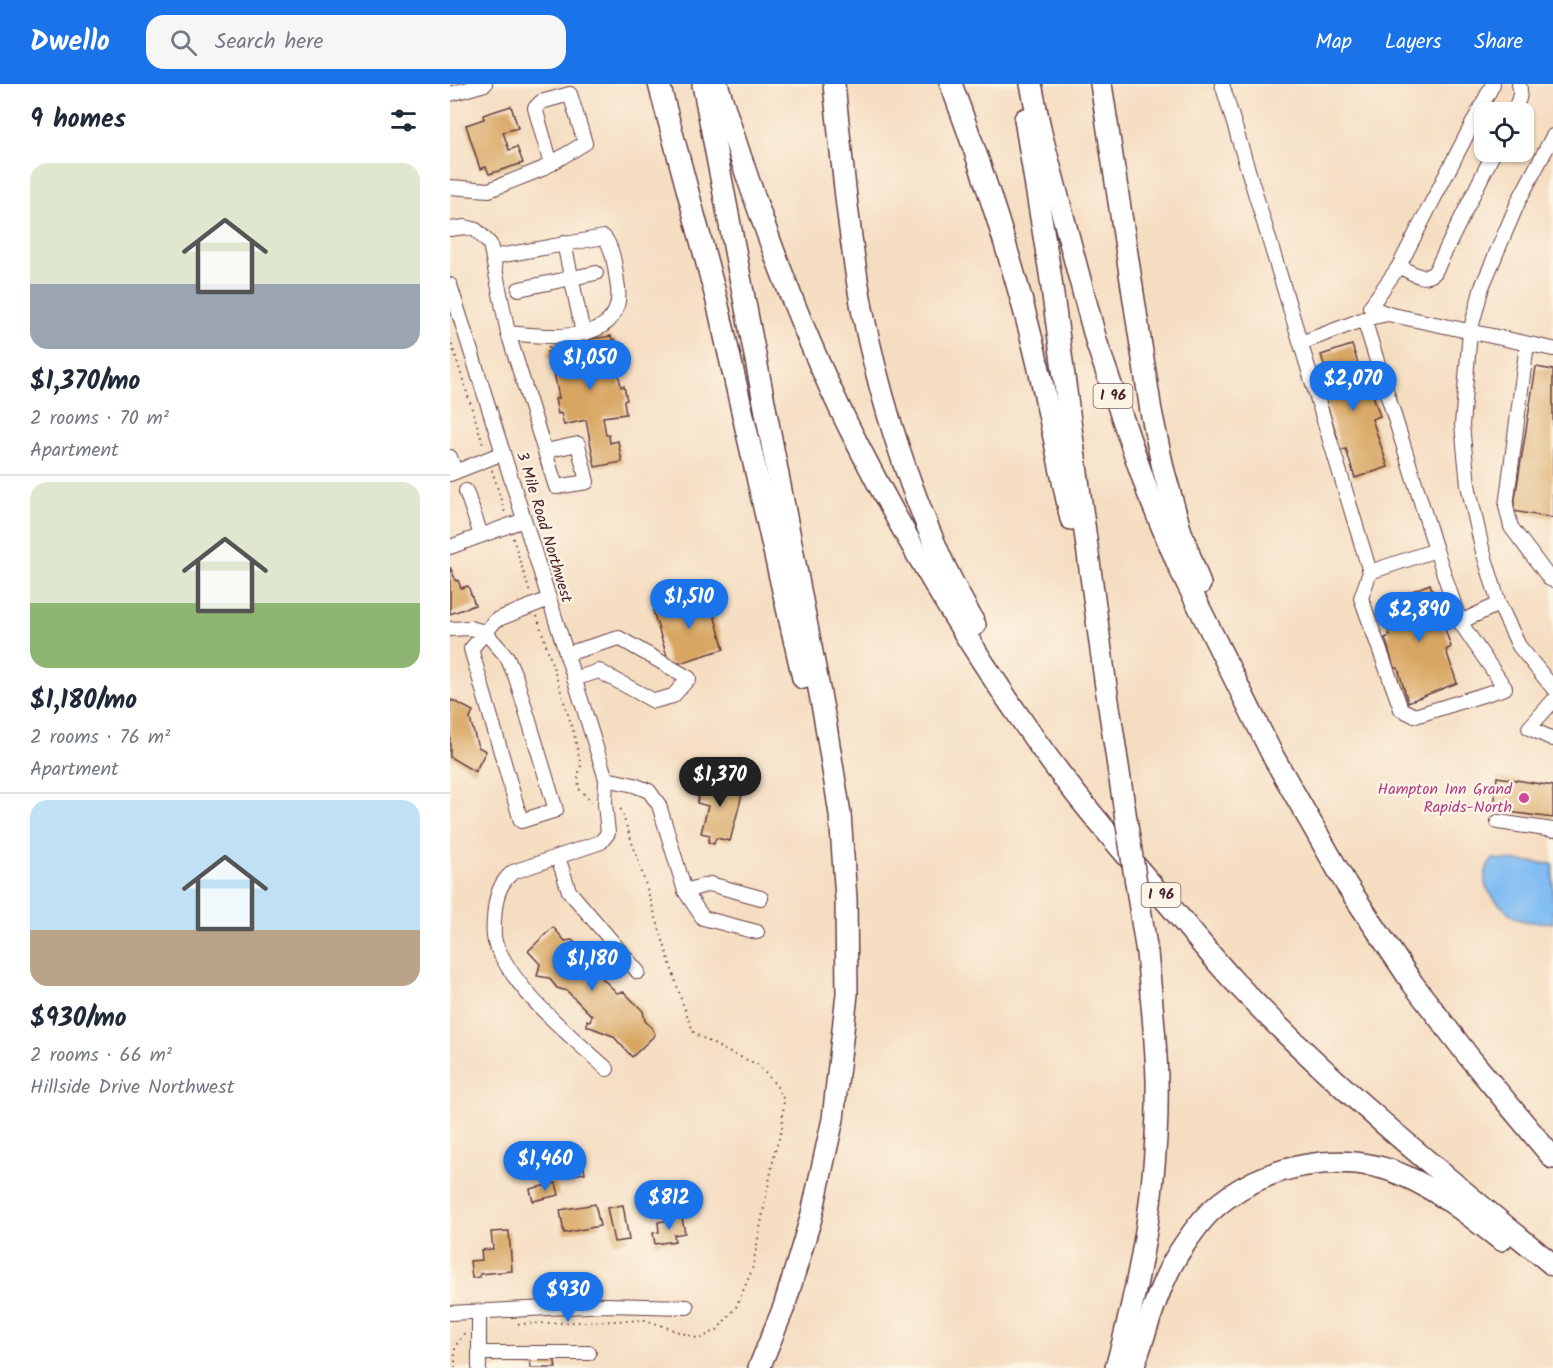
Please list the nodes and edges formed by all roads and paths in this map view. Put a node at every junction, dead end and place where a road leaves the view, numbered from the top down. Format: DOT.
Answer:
graph roads {
  1 [pos="485,84"];
  2 [pos="659,84"];
  3 [pos="703,84"];
  4 [pos="717,84"];
  5 [pos="834,84"];
  6 [pos="951,84"];
  7 [pos="1019,84"];
  8 [pos="1031,84"];
  9 [pos="1101,84"];
  10 [pos="1222,84"];
  11 [pos="1493,84"];
  12 [pos="1519,84"];
  13 [pos="450,94"];
  14 [pos="1518,102"];
  15 [pos="1553,136"];
  16 [pos="1489,162"];
  17 [pos="551,164"];
  18 [pos="450,187"];
  19 [pos="450,228"];
  20 [pos="564,243"];
  21 [pos="493,257"];
  22 [pos="1399,266"];
  23 [pos="596,273"];
  24 [pos="571,278"];
  25 [pos="450,285"];
  26 [pos="519,289"];
  27 [pos="454,313"];
  28 [pos="1388,314"];
  29 [pos="1364,319"];
  30 [pos="1470,332"];
  31 [pos="508,333"];
  32 [pos="583,333"];
  33 [pos="1301,343"];
  34 [pos="1527,344"];
  35 [pos="1553,349"];
  36 [pos="545,451"];
  37 [pos="503,453"];
  38 [pos="450,457"];
  39 [pos="453,473"];
  40 [pos="466,491"];
  41 [pos="524,520"];
  42 [pos="481,535"];
  43 [pos="450,547"];
  44 [pos="1436,550"];
  45 [pos="1370,572"];
  46 [pos="1553,580"];
  47 [pos="1092,585"];
  48 [pos="549,599"];
  49 [pos="1499,604"];
  50 [pos="1460,622"];
  51 [pos="450,629"];
  52 [pos="485,632"];
  53 [pos="566,654"];
  54 [pos="574,679"];
  55 [pos="1553,688"];
  56 [pos="1240,692"];
  57 [pos="1553,701"];
  58 [pos="1029,731"];
  59 [pos="1553,739"];
  60 [pos="606,778"];
  61 [pos="840,814"];
  62 [pos="1498,822"];
  63 [pos="1553,830"];
  64 [pos="558,857"];
  65 [pos="685,891"];
  66 [pos="761,898"];
  67 [pos="757,932"];
  68 [pos="638,972"];
  69 [pos="607,1069"];
  70 [pos="1553,1158"];
  71 [pos="1553,1265"];
  72 [pos="1553,1279"];
  73 [pos="687,1307"];
  74 [pos="479,1312"];
  75 [pos="450,1313"];
  76 [pos="478,1353"];
  77 [pos="589,1353"];
  78 [pos="479,1368"];
  79 [pos="759,1368"];
  80 [pos="1116,1368"];
  81 [pos="1133,1368"];
  1 -- 13 [label="street"];
  2 -- 61 [label="highway"];
  3 -- 61 [label="highway"];
  4 -- 58 [label="highway, I 96"];
  5 -- 58 [label="highway"];
  6 -- 47 [label="highway"];
  7 -- 47 [label="highway"];
  8 -- 56 [label="highway, I 96"];
  9 -- 56 [label="highway"];
  10 -- 33 [label="street"];
  11 -- 22 [label="street"];
  12 -- 14 [label="street"];
  15 -- 30 [label="street"];
  16 -- 22 [label="street"];
  17 -- 17 [label="street"];
  17 -- 18 [label="street"];
  19 -- 21 [label="street"];
  20 -- 21 [label="street"];
  20 -- 24 [label="street"];
  20 -- 32 [label="street"];
  21 -- 31 [label="street"];
  22 -- 28 [label="street"];
  23 -- 24 [label="street"];
  24 -- 26 [label="street"];
  24 -- 32 [label="street"];
  25 -- 27 [label="street, 3 Mile Road Northwest"];
  27 -- 37 [label="street, 3 Mile Road Northwest"];
  28 -- 29 [label="street"];
  28 -- 30 [label="street"];
  29 -- 33 [label="street"];
  29 -- 44 [label="street"];
  30 -- 34 [label="street"];
  30 -- 49 [label="street"];
  31 -- 32 [label="street"];
  31 -- 36 [label="street"];
  33 -- 45 [label="street"];
  34 -- 35 [label="street"];
  34 -- 46 [label="street"];
  37 -- 39 [label="street"];
  37 -- 41 [label="street, 3 Mile Road Northwest"];
  38 -- 39 [label="street"];
  40 -- 42 [label="street"];
  41 -- 42 [label="street"];
  41 -- 48 [label="street, 3 Mile Road Northwest"];
  42 -- 43 [label="street"];
  44 -- 45 [label="street"];
  44 -- 50 [label="street"];
  45 -- 50 [label="street"];
  47 -- 80 [label="highway, bridge"];
  48 -- 52 [label="street"];
  48 -- 53 [label="street, 3 Mile Road Northwest"];
  49 -- 50 [label="street"];
  49 -- 55 [label="street"];
  51 -- 52 [label="street"];
  52 -- 52 [label="street"];
  53 -- 54 [label="street, 3 Mile Road Northwest"];
  53 -- 54 [label="street"];
  54 -- 60 [label="street, 3 Mile Road Northwest"];
  56 -- 70 [label="highway, I 96"];
  57 -- 59 [label="street"];
  58 -- 71 [label="highway, I 96"];
  60 -- 64 [label="street, 3 Mile Road Northwest"];
  60 -- 65 [label="street"];
  61 -- 79 [label="highway"];
  62 -- 63 [label="street"];
  64 -- 68 [label="street"];
  64 -- 69 [label="street, 3 Mile Road Northwest"];
  65 -- 66 [label="street"];
  65 -- 67 [label="street"];
  72 -- 81 [label="highway"];
  73 -- 74 [label="street"];
  74 -- 75 [label="street"];
  74 -- 76 [label="street"];
  76 -- 77 [label="street"];
  76 -- 78 [label="street"];
}
